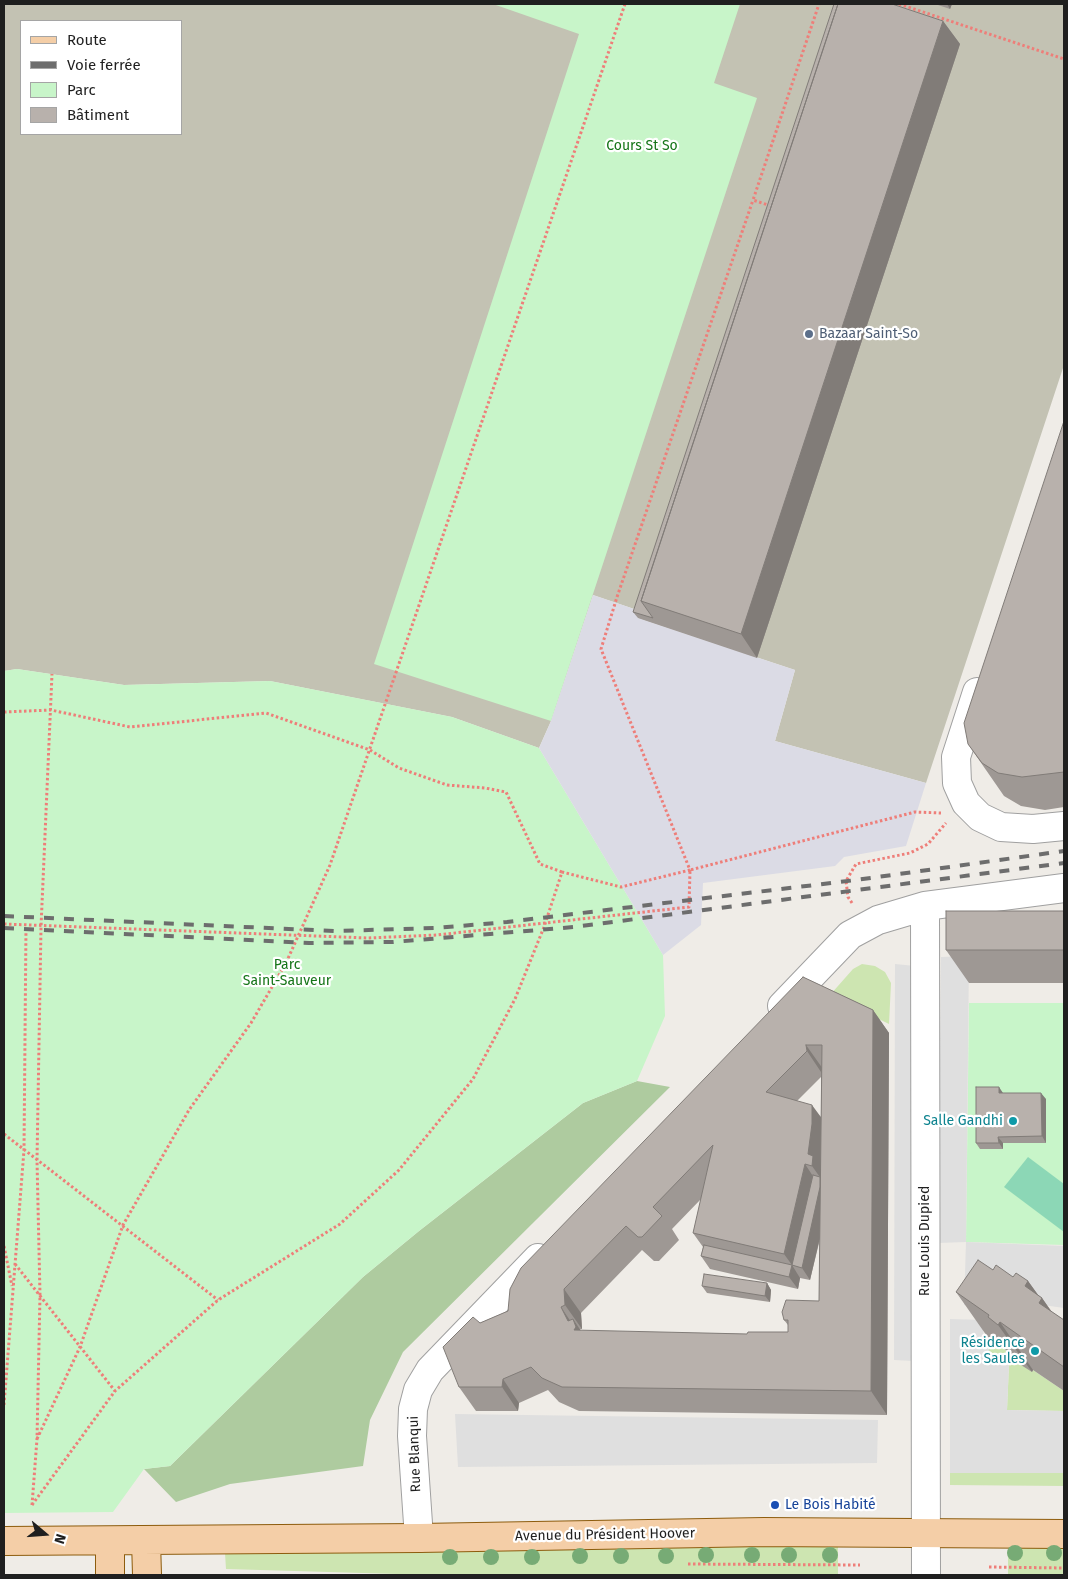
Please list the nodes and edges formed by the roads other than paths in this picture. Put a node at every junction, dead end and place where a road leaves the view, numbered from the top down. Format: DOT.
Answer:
graph roads {
  1 [pos="985,669"];
  2 [pos="1064,826"];
  3 [pos="1064,888"];
  4 [pos="925,906"];
  5 [pos="763,1026"];
  6 [pos="552,1243"];
  7 [pos="925,1533"];
  8 [pos="1064,1534"];
  9 [pos="419,1538"];
  10 [pos="4,1541"];
  11 [pos="119,1541"];
  12 [pos="110,1575"];
  13 [pos="147,1575"];
  14 [pos="926,1575"];
  1 -- 2 [label="street"];
  3 -- 4 [label="street"];
  4 -- 5 [label="street"];
  4 -- 7 [label="street, Rue Louis Dupied"];
  6 -- 9 [label="street, Rue Blanqui"];
  7 -- 8 [label="main road, Avenue du Président Hoover"];
  7 -- 9 [label="main road, Avenue du Président Hoover"];
  7 -- 14 [label="street, Rue Louis Dupied"];
  9 -- 11 [label="main road, Avenue du Président Hoover"];
  10 -- 11 [label="main road, Avenue du Président Hoover"];
  11 -- 12 [label="main road"];
  11 -- 13 [label="main road"];
}
